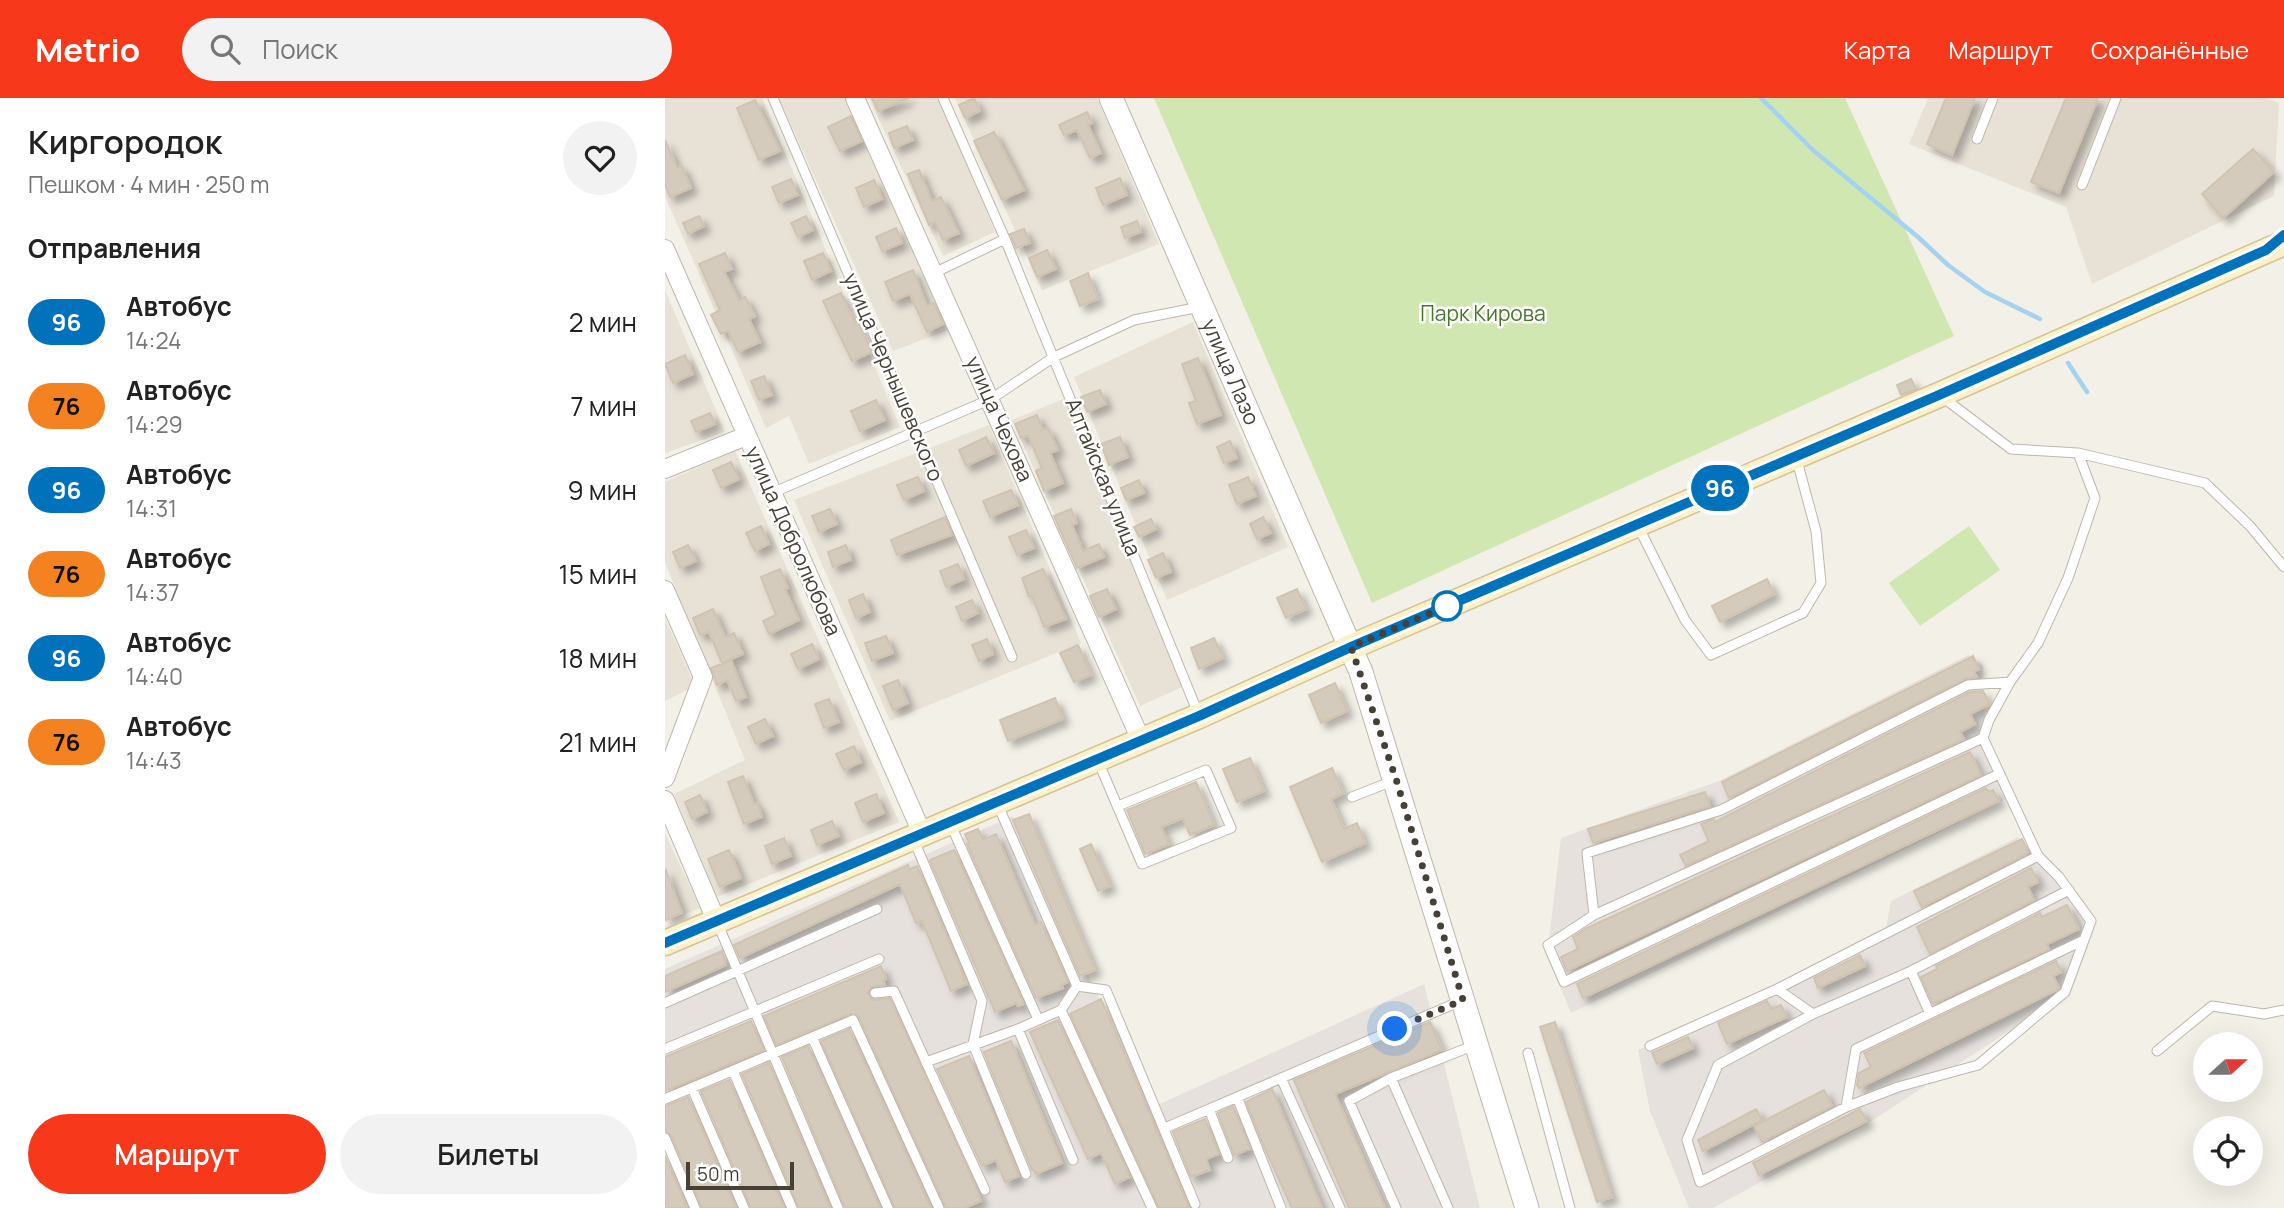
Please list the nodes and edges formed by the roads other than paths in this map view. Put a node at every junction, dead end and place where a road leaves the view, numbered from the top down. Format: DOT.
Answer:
graph roads {
  1 [pos="773,98"];
  2 [pos="855,98"];
  3 [pos="943,98"];
  4 [pos="1111,98"];
  5 [pos="1993,98"];
  6 [pos="2116,98"];
  7 [pos="1977,139"];
  8 [pos="2082,185"];
  9 [pos="1005,239"];
  10 [pos="2278,243"];
  11 [pos="665,250"];
  12 [pos="934,273"];
  13 [pos="1202,307"];
  14 [pos="1054,356"];
  15 [pos="1939,395"];
  16 [pos="991,398"];
  17 [pos="916,431"];
  18 [pos="746,436"];
  19 [pos="2078,453"];
  20 [pos="1795,456"];
  21 [pos="665,468"];
  22 [pos="771,494"];
  23 [pos="1636,524"];
  24 [pos="2284,567"];
  25 [pos="665,590"];
  26 [pos="1351,647"];
  27 [pos="1012,657"];
  28 [pos="2010,682"];
  29 [pos="1199,716"];
  30 [pos="1983,738"];
  31 [pos="1142,740"];
  32 [pos="1097,759"];
  33 [pos="1999,774"];
  34 [pos="665,778"];
  35 [pos="1396,779"];
  36 [pos="1352,797"];
  37 [pos="665,800"];
  38 [pos="996,801"];
  39 [pos="1118,806"];
  40 [pos="950,821"];
  41 [pos="917,835"];
  42 [pos="2038,856"];
  43 [pos="2069,890"];
  44 [pos="877,909"];
  45 [pos="1594,915"];
  46 [pos="716,920"];
  47 [pos="2084,940"];
  48 [pos="665,943"];
  49 [pos="879,959"];
  50 [pos="737,971"];
  51 [pos="1911,971"];
  52 [pos="1077,986"];
  53 [pos="1777,989"];
  54 [pos="875,993"];
  55 [pos="1463,1000"];
  56 [pos="665,1003"];
  57 [pos="1061,1010"];
  58 [pos="2284,1010"];
  59 [pos="754,1011"];
  60 [pos="1813,1014"];
  61 [pos="1930,1014"];
  62 [pos="1038,1019"];
  63 [pos="1018,1029"];
  64 [pos="812,1037"];
  65 [pos="973,1044"];
  66 [pos="1477,1044"];
  67 [pos="1650,1046"];
  68 [pos="665,1049"];
  69 [pos="2157,1051"];
  70 [pos="1528,1053"];
  71 [pos="771,1054"];
  72 [pos="926,1062"];
  73 [pos="733,1071"];
  74 [pos="1281,1078"];
  75 [pos="1391,1078"];
  76 [pos="692,1088"];
  77 [pos="1237,1097"];
  78 [pos="665,1099"];
  79 [pos="1846,1107"];
  80 [pos="1209,1109"];
  81 [pos="1165,1128"];
  82 [pos="665,1138"];
  83 [pos="1228,1158"];
  84 [pos="1073,1160"];
  85 [pos="1026,1174"];
  86 [pos="985,1191"];
  87 [pos="1195,1204"];
  88 [pos="695,1208"];
  89 [pos="744,1208"];
  90 [pos="792,1208"];
  91 [pos="838,1208"];
  92 [pos="887,1208"];
  93 [pos="939,1208"];
  94 [pos="1152,1208"];
  95 [pos="1281,1208"];
  96 [pos="1340,1208"];
  97 [pos="1396,1208"];
  98 [pos="1448,1208"];
  99 [pos="1527,1208"];
  100 [pos="1570,1208"];
  1 -- 17 [label="lane, улица Чернышевского"];
  2 -- 12 [label="street, улица Чехова"];
  3 -- 9 [label="lane, Алтайская улица"];
  4 -- 13 [label="street, улица Лазо"];
  5 -- 7 [label="lane"];
  6 -- 8 [label="lane"];
  9 -- 12 [label="lane"];
  9 -- 14 [label="lane, Алтайская улица"];
  10 -- 15 [label="main road"];
  11 -- 18 [label="street, улица Добролюбова"];
  12 -- 16 [label="street, улица Чехова"];
  13 -- 14 [label="lane"];
  13 -- 26 [label="street, улица Лазо"];
  14 -- 16 [label="lane"];
  14 -- 29 [label="lane, Алтайская улица"];
  15 -- 19 [label="lane"];
  15 -- 20 [label="main road"];
  16 -- 17 [label="lane"];
  16 -- 31 [label="street, улица Чехова"];
  17 -- 22 [label="lane"];
  17 -- 27 [label="lane, улица Чернышевского"];
  18 -- 21 [label="street"];
  18 -- 22 [label="street, улица Добролюбова"];
  19 -- 24 [label="lane"];
  19 -- 28 [label="lane"];
  20 -- 23 [label="main road"];
  20 -- 23 [label="lane"];
  22 -- 41 [label="street, улица Добролюбова"];
  23 -- 26 [label="main road"];
  25 -- 34 [label="street"];
  26 -- 29 [label="main road"];
  26 -- 35 [label="street, улица Лазо"];
  28 -- 30 [label="lane"];
  28 -- 45 [label="lane"];
  29 -- 31 [label="main road"];
  30 -- 33 [label="lane"];
  30 -- 45 [label="lane"];
  31 -- 32 [label="main road"];
  32 -- 38 [label="main road"];
  32 -- 39 [label="lane"];
  33 -- 42 [label="lane"];
  33 -- 45 [label="lane"];
  35 -- 36 [label="lane"];
  35 -- 55 [label="street, улица Лазо"];
  37 -- 46 [label="street"];
  38 -- 40 [label="main road"];
  38 -- 52 [label="lane"];
  39 -- 39 [label="lane"];
  40 -- 41 [label="main road"];
  40 -- 62 [label="lane"];
  41 -- 46 [label="main road"];
  41 -- 65 [label="lane"];
  42 -- 43 [label="lane"];
  42 -- 53 [label="lane"];
  43 -- 47 [label="lane"];
  43 -- 51 [label="lane"];
  44 -- 50 [label="lane"];
  46 -- 48 [label="main road"];
  46 -- 50 [label="lane"];
  47 -- 61 [label="lane"];
  47 -- 79 [label="lane"];
  49 -- 59 [label="lane"];
  50 -- 56 [label="lane"];
  50 -- 59 [label="lane"];
  51 -- 60 [label="lane"];
  51 -- 61 [label="lane"];
  52 -- 57 [label="lane"];
  52 -- 81 [label="lane"];
  53 -- 60 [label="lane"];
  53 -- 67 [label="lane"];
  54 -- 72 [label="lane"];
  55 -- 66 [label="street, улица Лазо"];
  55 -- 74 [label="lane"];
  57 -- 62 [label="lane"];
  57 -- 94 [label="lane"];
  58 -- 69 [label="lane"];
  59 -- 68 [label="lane"];
  59 -- 71 [label="lane"];
  60 -- 79 [label="lane"];
  61 -- 79 [label="lane"];
  62 -- 63 [label="lane"];
  63 -- 65 [label="lane"];
  63 -- 84 [label="lane"];
  64 -- 71 [label="lane"];
  64 -- 92 [label="lane"];
  64 -- 93 [label="lane"];
  65 -- 72 [label="lane"];
  65 -- 85 [label="lane"];
  66 -- 75 [label="lane"];
  66 -- 99 [label="street, улица Лазо"];
  70 -- 100 [label="lane"];
  71 -- 73 [label="lane"];
  71 -- 91 [label="lane"];
  72 -- 86 [label="lane"];
  73 -- 76 [label="lane"];
  73 -- 90 [label="lane"];
  74 -- 77 [label="lane"];
  74 -- 96 [label="lane"];
  75 -- 97 [label="lane"];
  75 -- 98 [label="lane"];
  76 -- 78 [label="lane"];
  76 -- 89 [label="lane"];
  77 -- 80 [label="lane"];
  77 -- 95 [label="lane"];
  80 -- 81 [label="lane"];
  80 -- 83 [label="lane"];
  81 -- 87 [label="lane"];
  82 -- 88 [label="lane"];
}
